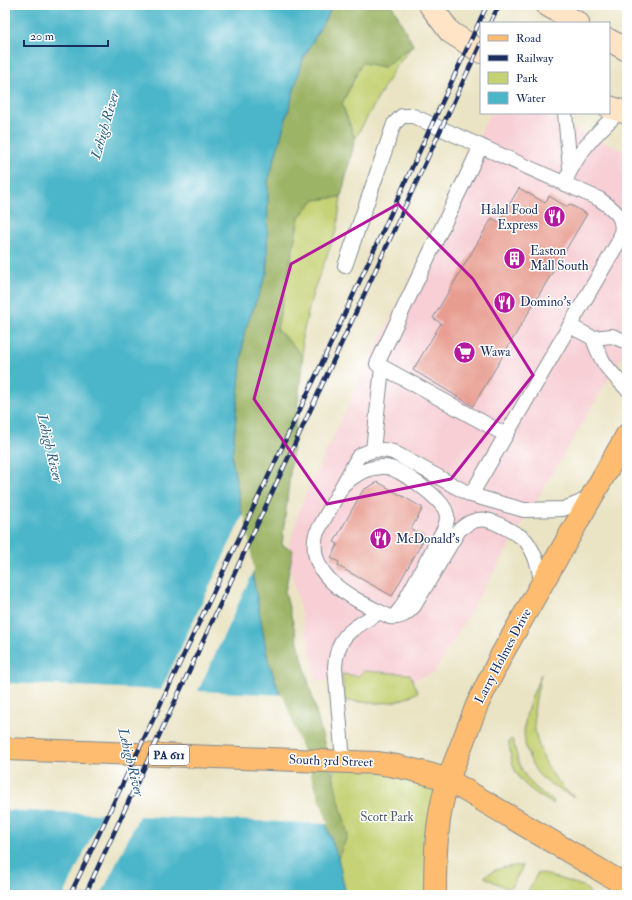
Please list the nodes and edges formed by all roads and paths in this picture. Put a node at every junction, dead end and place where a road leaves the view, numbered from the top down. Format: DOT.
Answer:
graph roads {
  1 [pos="430,5"];
  2 [pos="547,5"];
  3 [pos="576,22"];
  4 [pos="610,41"];
  5 [pos="627,50"];
  6 [pos="480,51"];
  7 [pos="621,111"];
  8 [pos="566,114"];
  9 [pos="481,146"];
  10 [pos="570,168"];
  11 [pos="564,184"];
  12 [pos="345,266"];
  13 [pos="570,326"];
  14 [pos="593,338"];
  15 [pos="627,342"];
  16 [pos="382,368"];
  17 [pos="627,389"];
  18 [pos="627,435"];
  19 [pos="506,436"];
  20 [pos="373,450"];
  21 [pos="343,484"];
  22 [pos="594,494"];
  23 [pos="471,495"];
  24 [pos="542,584"];
  25 [pos="380,612"];
  26 [pos="394,617"];
  27 [pos="5,749"];
  28 [pos="338,761"];
  29 [pos="448,780"];
  30 [pos="627,886"];
  31 [pos="435,895"];
  1 -- 6 [label="street"];
  2 -- 3 [label="street"];
  4 -- 5 [label="street"];
  7 -- 10 [label="lane"];
  8 -- 10 [label="lane"];
  9 -- 11 [label="lane"];
  9 -- 12 [label="lane"];
  9 -- 16 [label="lane"];
  10 -- 11 [label="lane"];
  11 -- 13 [label="lane"];
  13 -- 14 [label="lane"];
  13 -- 19 [label="lane"];
  14 -- 15 [label="lane"];
  14 -- 17 [label="lane"];
  16 -- 19 [label="lane"];
  16 -- 20 [label="lane"];
  18 -- 22 [label="main road, Larry Holmes Drive"];
  19 -- 23 [label="lane"];
  20 -- 21 [label="lane"];
  20 -- 23 [label="lane"];
  21 -- 25 [label="lane"];
  21 -- 26 [label="lane"];
  22 -- 23 [label="lane"];
  22 -- 24 [label="main road, Larry Holmes Drive"];
  24 -- 26 [label="lane"];
  24 -- 29 [label="main road, Larry Holmes Drive"];
  25 -- 26 [label="lane"];
  25 -- 28 [label="lane"];
  27 -- 28 [label="main road, South 3rd Street / PA 611"];
  28 -- 29 [label="main road, South 3rd Street / PA 611"];
  29 -- 30 [label="main road, South 3rd Street"];
  29 -- 31 [label="main road, Larry Holmes Drive"];
}
